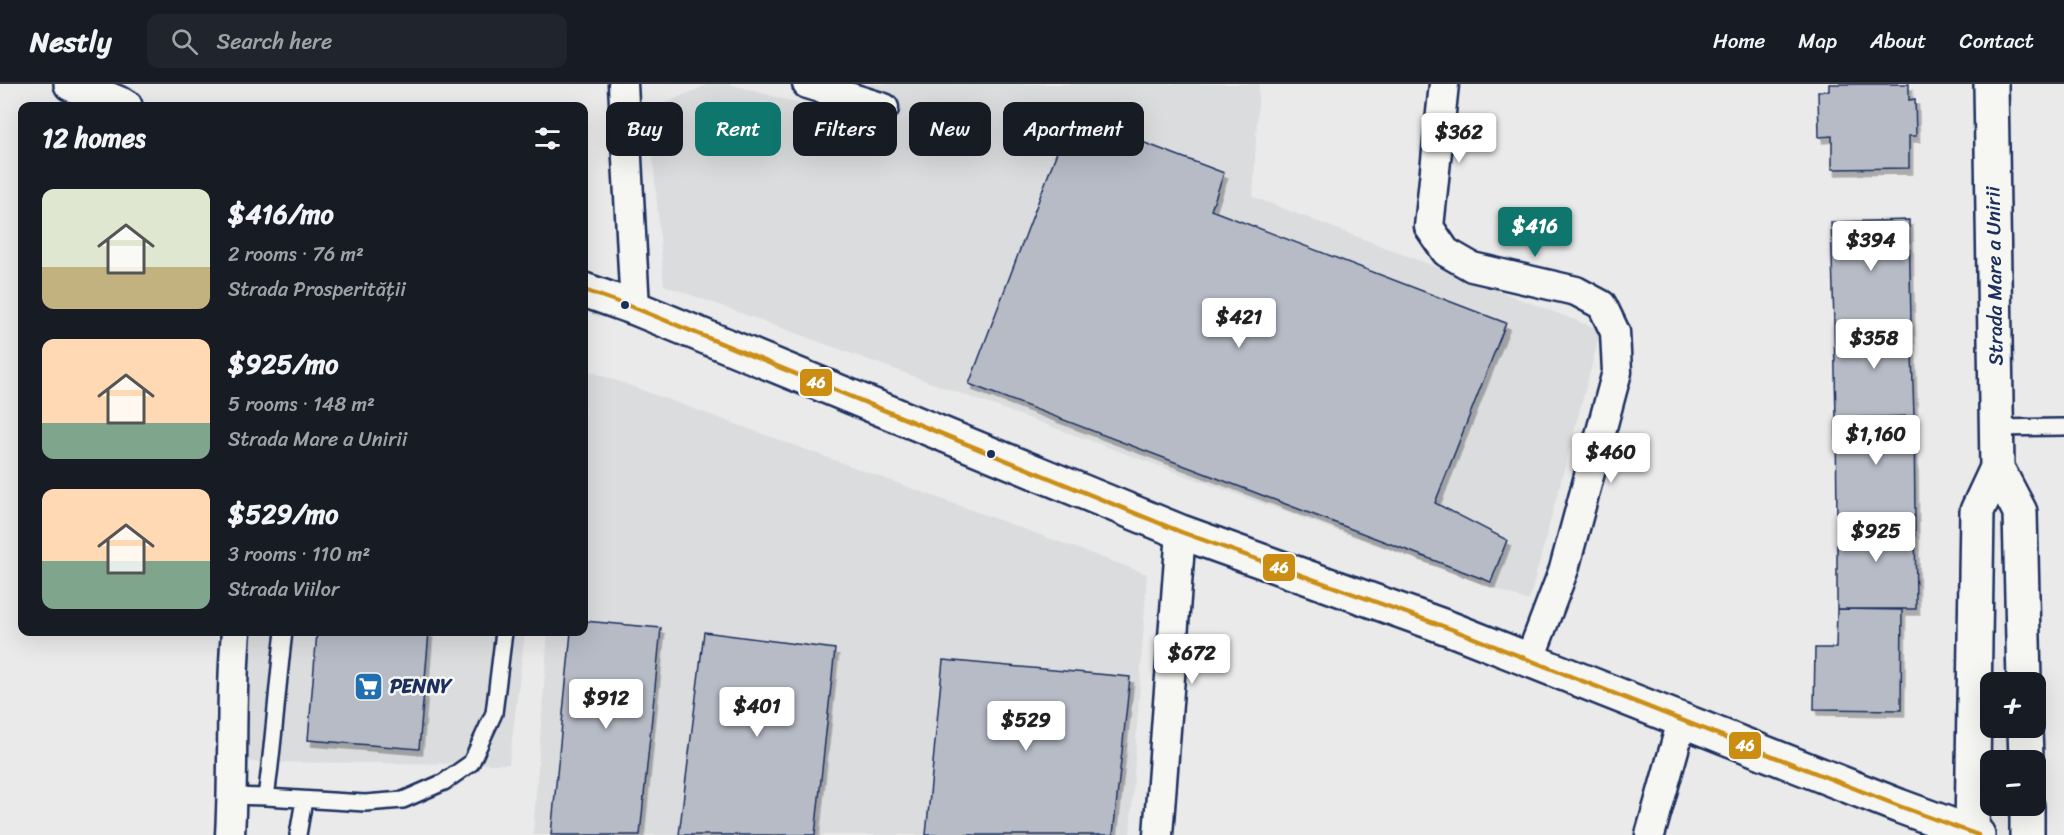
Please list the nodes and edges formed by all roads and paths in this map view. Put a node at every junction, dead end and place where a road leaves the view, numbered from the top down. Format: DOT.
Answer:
graph roads {
  1 [pos="71,84"];
  2 [pos="623,84"];
  3 [pos="807,84"];
  4 [pos="1444,84"];
  5 [pos="1990,84"];
  6 [pos="115,102"];
  7 [pos="865,102"];
  8 [pos="588,291"];
  9 [pos="635,308"];
  10 [pos="2064,427"];
  11 [pos="1996,428"];
  12 [pos="1997,468"];
  13 [pos="1180,531"];
  14 [pos="236,636"];
  15 [pos="284,636"];
  16 [pos="504,636"];
  17 [pos="1528,661"];
  18 [pos="2024,672"];
  19 [pos="1682,721"];
  20 [pos="232,796"];
  21 [pos="266,797"];
  22 [pos="304,800"];
  23 [pos="2027,816"];
  24 [pos="1975,834"];
  25 [pos="230,835"];
  26 [pos="297,835"];
  27 [pos="1158,835"];
  28 [pos="1650,835"];
  29 [pos="2027,835"];
  1 -- 6 [label="main road"];
  2 -- 9 [label="street"];
  3 -- 7 [label="street"];
  4 -- 17 [label="street"];
  5 -- 11 [label="main road, Strada Mare a Unirii"];
  8 -- 9 [label="main road"];
  9 -- 13 [label="main road"];
  10 -- 11 [label="lane"];
  11 -- 12 [label="main road, Strada Mare a Unirii"];
  12 -- 18 [label="main road, Strada Mare a Unirii"];
  12 -- 24 [label="main road, Strada Mare a Unirii"];
  13 -- 17 [label="main road"];
  13 -- 27 [label="street"];
  14 -- 20 [label="street"];
  15 -- 21 [label="lane"];
  16 -- 22 [label="lane"];
  17 -- 19 [label="main road"];
  19 -- 24 [label="main road"];
  19 -- 28 [label="street"];
  20 -- 21 [label="lane"];
  20 -- 25 [label="street"];
  21 -- 22 [label="lane"];
  22 -- 26 [label="lane"];
  23 -- 29 [label="main road"];
}
